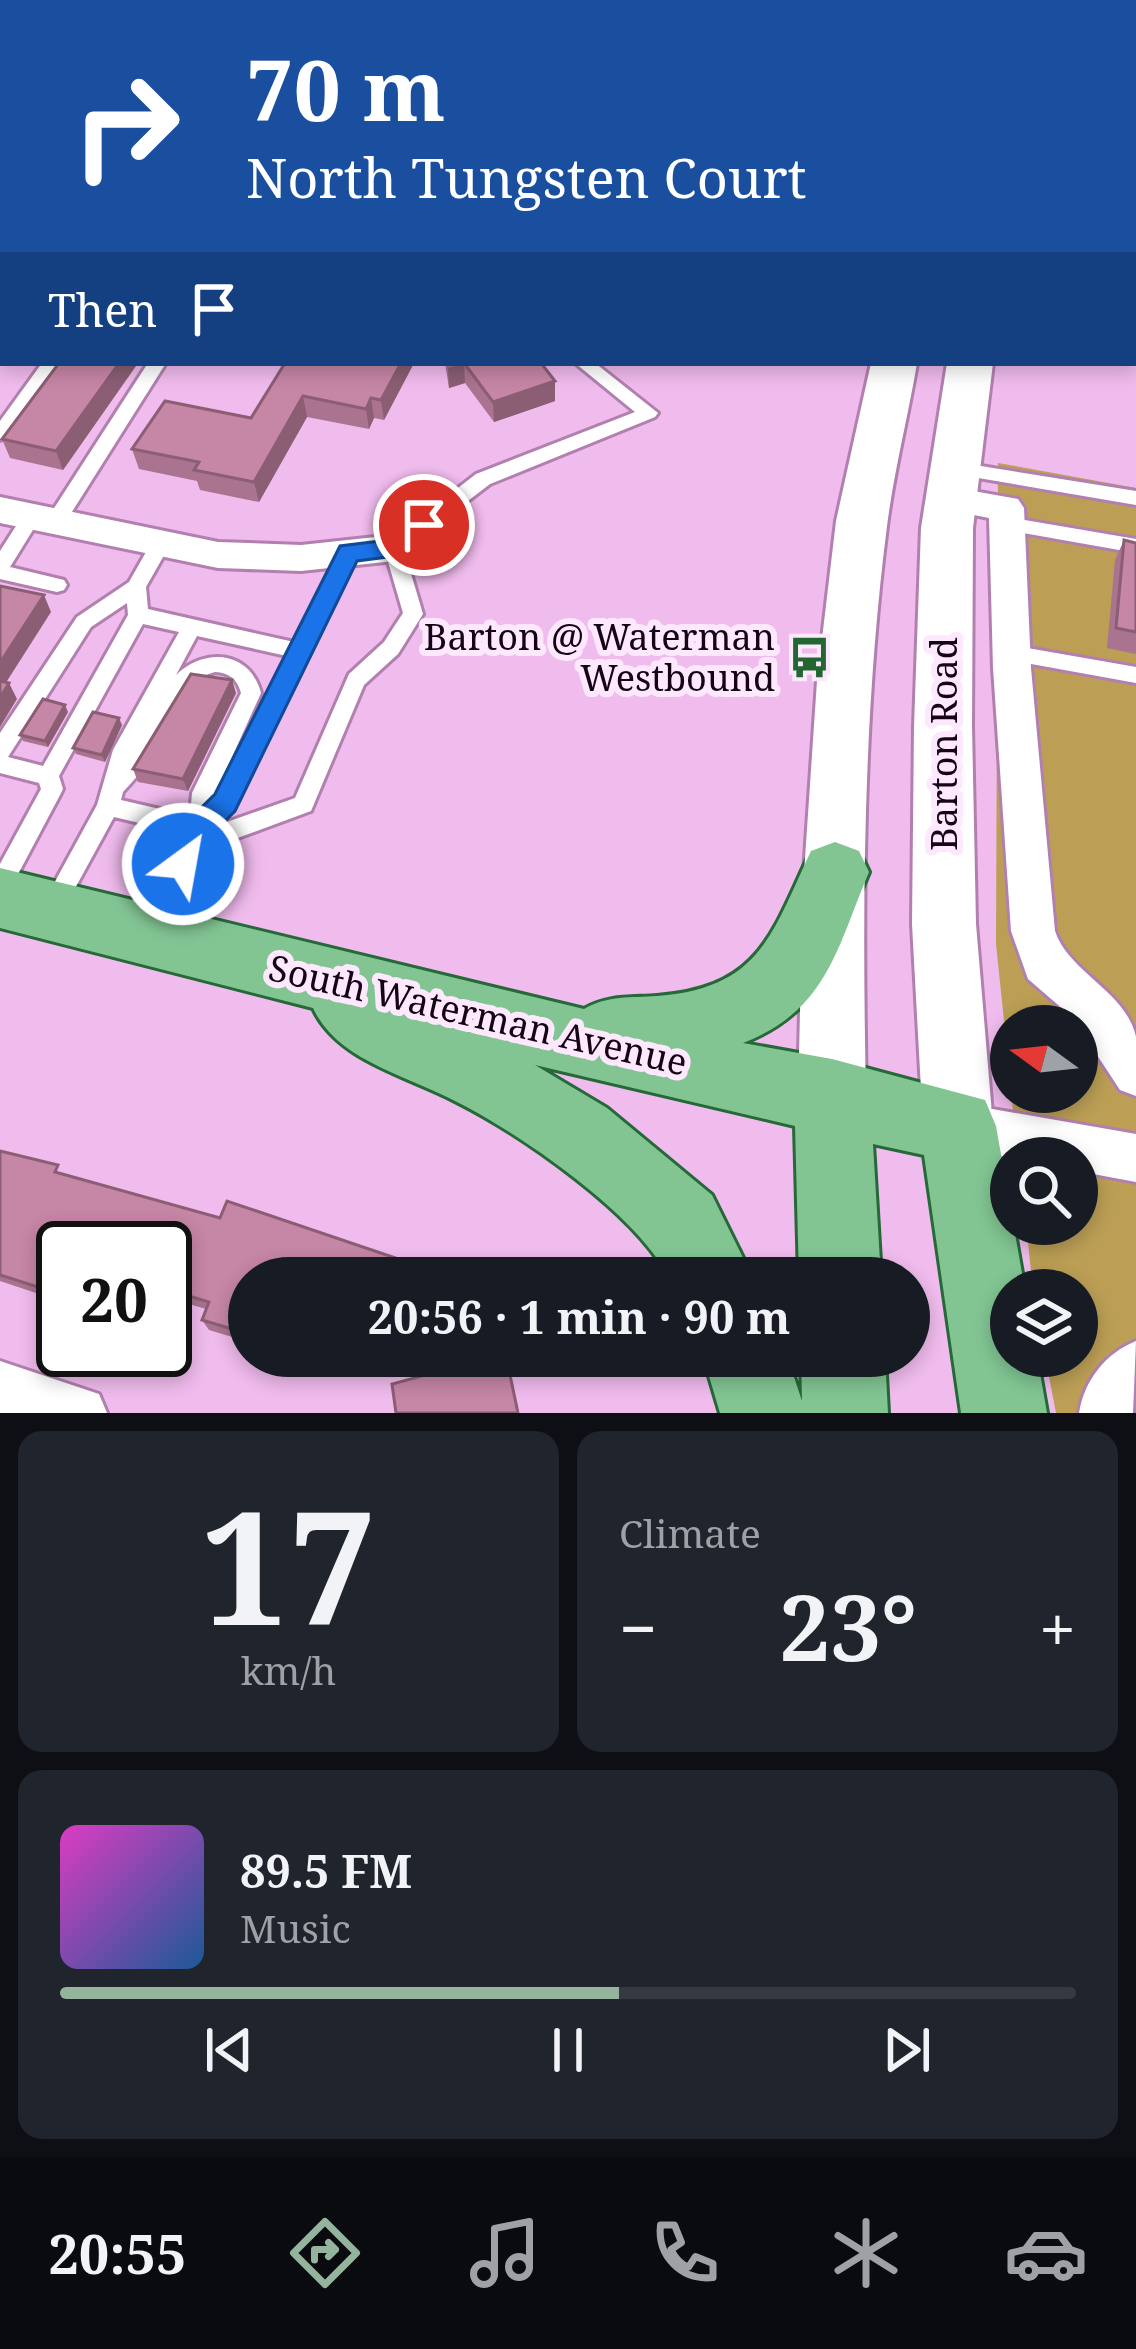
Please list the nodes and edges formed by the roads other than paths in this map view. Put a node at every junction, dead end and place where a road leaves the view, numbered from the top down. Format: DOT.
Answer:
graph roads {
  1 [pos="49,366"];
  2 [pos="154,366"];
  3 [pos="588,366"];
  4 [pos="893,366"];
  5 [pos="970,366"];
  6 [pos="0,434"];
  7 [pos="953,484"];
  8 [pos="1136,498"];
  9 [pos="29,516"];
  10 [pos="1007,524"];
  11 [pos="161,543"];
  12 [pos="1136,546"];
  13 [pos="394,548"];
  14 [pos="349,553"];
  15 [pos="0,570"];
  16 [pos="57,585"];
  17 [pos="136,587"];
  18 [pos="138,615"];
  19 [pos="191,628"];
  20 [pos="301,651"];
  21 [pos="1011,653"];
  22 [pos="1136,676"];
  23 [pos="0,751"];
  24 [pos="0,764"];
  25 [pos="48,776"];
  26 [pos="111,796"];
  27 [pos="200,828"];
  28 [pos="835,872"];
  29 [pos="17,898"];
  30 [pos="149,936"];
  31 [pos="292,971"];
  32 [pos="507,1025"];
  33 [pos="1136,1074"];
  34 [pos="832,1095"];
  35 [pos="958,1126"];
  36 [pos="1136,1158"];
  37 [pos="701,1257"];
  38 [pos="839,1257"];
  39 [pos="1136,1367"];
  40 [pos="752,1377"];
  41 [pos="844,1377"];
  42 [pos="0,1387"];
  43 [pos="80,1413"];
  44 [pos="763,1413"];
  45 [pos="845,1413"];
  46 [pos="1004,1413"];
  47 [pos="1106,1413"];
  1 -- 6 [label="lane"];
  2 -- 9 [label="lane"];
  3 -- 13 [label="lane"];
  4 -- 28 [label="main road"];
  5 -- 7 [label="main road, Barton Road"];
  7 -- 8 [label="lane"];
  7 -- 10 [label="street"];
  7 -- 35 [label="main road, Barton Road"];
  9 -- 11 [label="street"];
  9 -- 15 [label="lane"];
  10 -- 12 [label="lane"];
  10 -- 21 [label="street"];
  11 -- 14 [label="street"];
  11 -- 17 [label="lane"];
  13 -- 14 [label="street"];
  13 -- 27 [label="lane"];
  14 -- 20 [label="lane"];
  15 -- 16 [label="lane"];
  17 -- 18 [label="lane"];
  17 -- 23 [label="lane"];
  18 -- 19 [label="lane"];
  18 -- 25 [label="lane"];
  19 -- 20 [label="lane"];
  19 -- 26 [label="lane"];
  20 -- 27 [label="lane"];
  21 -- 22 [label="lane"];
  21 -- 33 [label="street"];
  24 -- 25 [label="lane"];
  25 -- 29 [label="lane"];
  26 -- 27 [label="lane"];
  26 -- 27 [label="lane"];
  26 -- 29 [label="lane"];
  27 -- 30 [label="lane"];
  28 -- 32 [label="main road"];
  28 -- 34 [label="main road"];
  29 -- 30 [label="main road, South Waterman Avenue"];
  30 -- 31 [label="main road, South Waterman Avenue"];
  31 -- 32 [label="main road, South Waterman Avenue"];
  31 -- 37 [label="main road"];
  32 -- 34 [label="main road, South Waterman Avenue"];
  34 -- 35 [label="main road, South Waterman Avenue"];
  34 -- 38 [label="main road"];
  35 -- 36 [label="street"];
  35 -- 46 [label="main road"];
  39 -- 47 [label="street"];
  40 -- 44 [label="main road"];
  41 -- 45 [label="main road"];
  42 -- 43 [label="street"];
}
